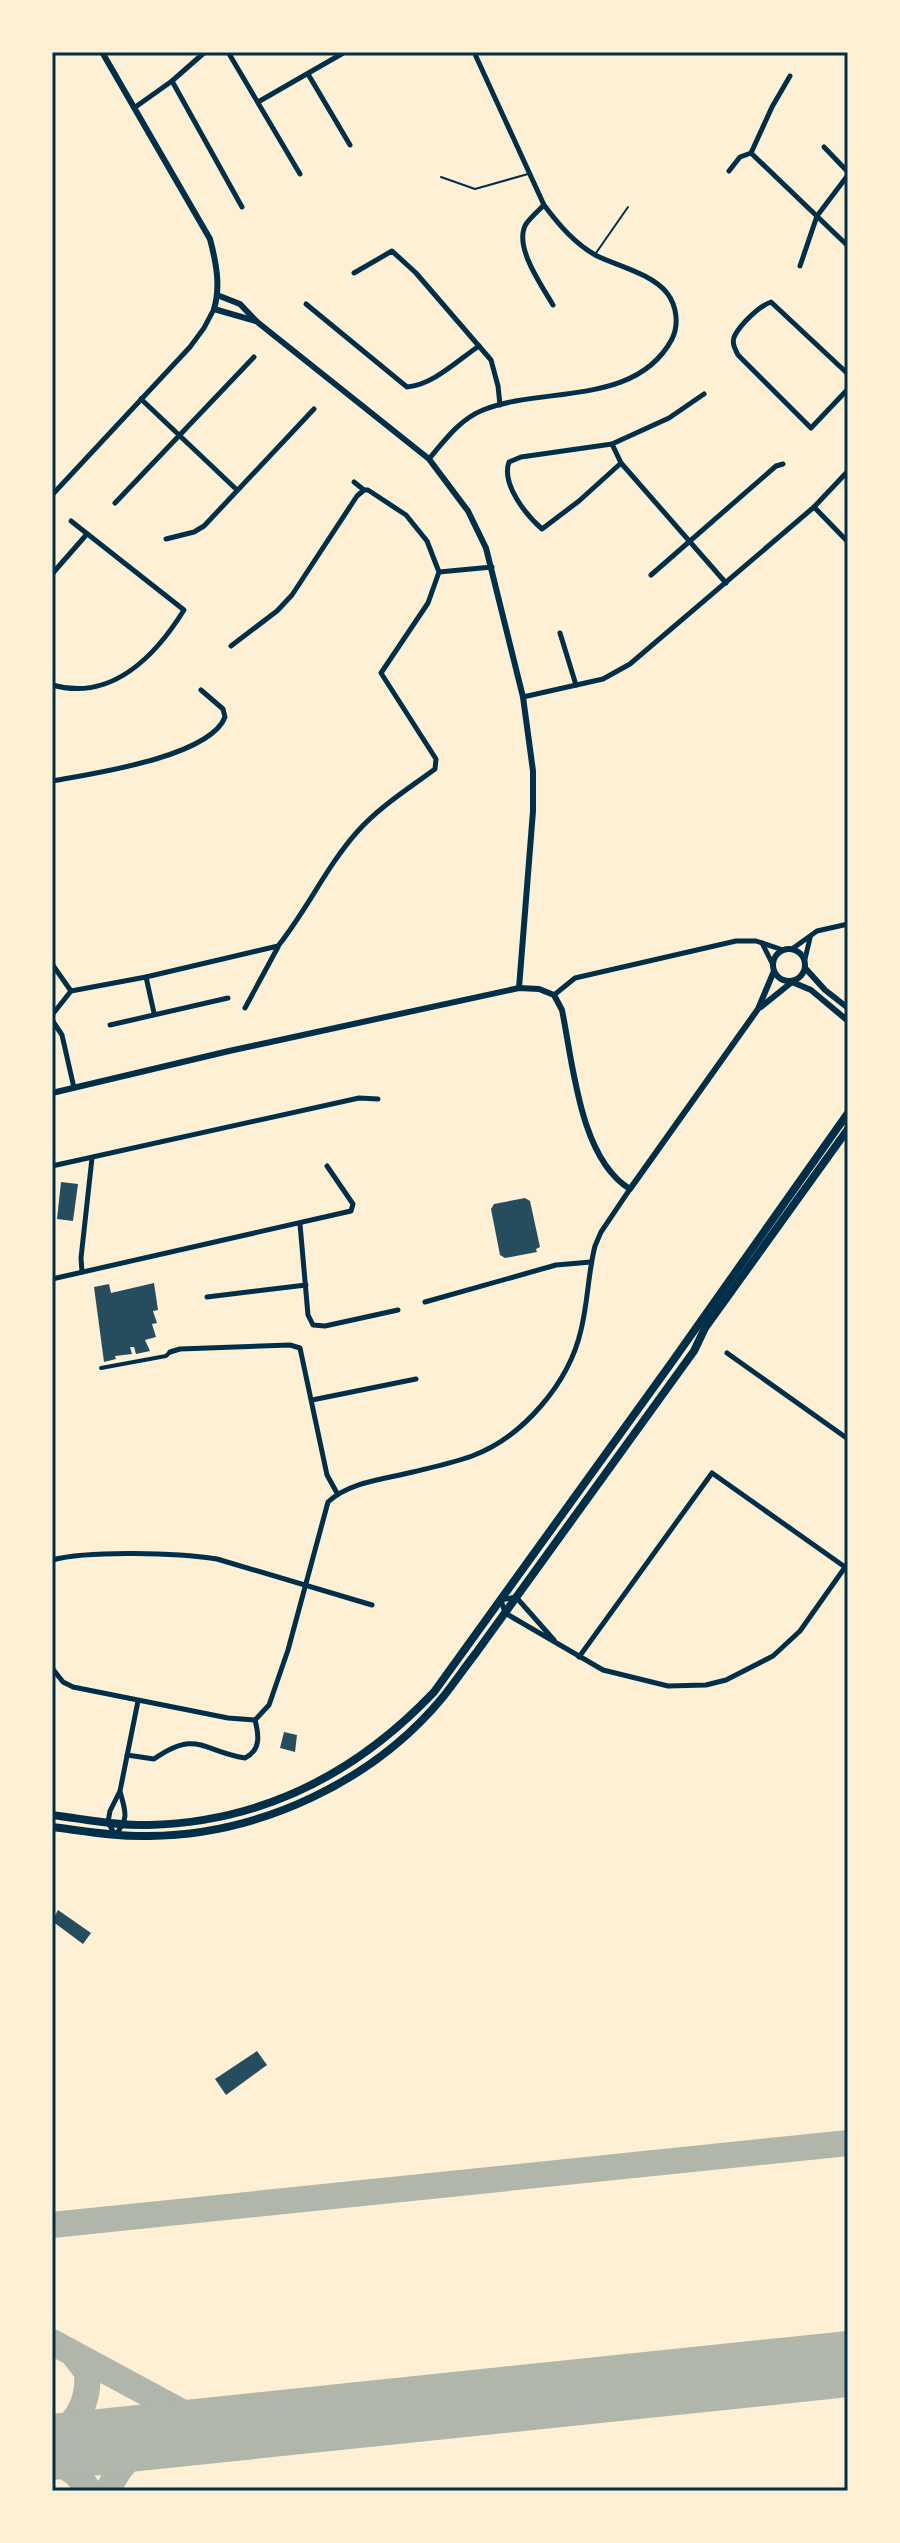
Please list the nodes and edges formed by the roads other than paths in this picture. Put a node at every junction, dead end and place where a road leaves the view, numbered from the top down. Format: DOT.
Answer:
graph roads {
  1 [pos="102,52"];
  2 [pos="205,52"];
  3 [pos="228,52"];
  4 [pos="345,52"];
  5 [pos="474,52"];
  6 [pos="308,74"];
  7 [pos="790,76"];
  8 [pos="172,81"];
  9 [pos="258,102"];
  10 [pos="133,109"];
  11 [pos="350,145"];
  12 [pos="824,147"];
  13 [pos="751,153"];
  14 [pos="729,171"];
  15 [pos="529,173"];
  16 [pos="300,174"];
  17 [pos="848,174"];
  18 [pos="441,177"];
  19 [pos="544,205"];
  20 [pos="242,207"];
  21 [pos="628,207"];
  22 [pos="817,216"];
  23 [pos="848,246"];
  24 [pos="595,254"];
  25 [pos="800,266"];
  26 [pos="354,273"];
  27 [pos="217,295"];
  28 [pos="306,304"];
  29 [pos="553,305"];
  30 [pos="214,309"];
  31 [pos="256,321"];
  32 [pos="479,346"];
  33 [pos="254,357"];
  34 [pos="848,374"];
  35 [pos="848,389"];
  36 [pos="704,394"];
  37 [pos="141,399"];
  38 [pos="500,405"];
  39 [pos="314,409"];
  40 [pos="179,436"];
  41 [pos="612,444"];
  42 [pos="429,459"];
  43 [pos="621,463"];
  44 [pos="783,464"];
  45 [pos="848,471"];
  46 [pos="354,482"];
  47 [pos="237,490"];
  48 [pos="364,490"];
  49 [pos="52,495"];
  50 [pos="115,503"];
  51 [pos="814,507"];
  52 [pos="71,521"];
  53 [pos="87,534"];
  54 [pos="166,539"];
  55 [pos="691,540"];
  56 [pos="848,542"];
  57 [pos="492,567"];
  58 [pos="439,572"];
  59 [pos="52,574"];
  60 [pos="651,575"];
  61 [pos="726,583"];
  62 [pos="560,633"];
  63 [pos="231,646"];
  64 [pos="52,685"];
  65 [pos="576,685"];
  66 [pos="201,690"];
  67 [pos="523,697"];
  68 [pos="52,781"];
  69 [pos="848,924"];
  70 [pos="810,937"];
  71 [pos="761,943"];
  72 [pos="278,946"];
  73 [pos="792,949"];
  74 [pos="783,950"];
  75 [pos="805,959"];
  76 [pos="52,964"];
  77 [pos="773,968"];
  78 [pos="806,969"];
  79 [pos="146,977"];
  80 [pos="792,982"];
  81 [pos="519,988"];
  82 [pos="71,991"];
  83 [pos="554,995"];
  84 [pos="228,998"];
  85 [pos="245,1008"];
  86 [pos="848,1008"];
  87 [pos="758,1009"];
  88 [pos="154,1013"];
  89 [pos="52,1018"];
  90 [pos="848,1021"];
  91 [pos="110,1025"];
  92 [pos="74,1088"];
  93 [pos="52,1093"];
  94 [pos="378,1099"];
  95 [pos="848,1113"];
  96 [pos="848,1129"];
  97 [pos="92,1158"];
  98 [pos="52,1166"];
  99 [pos="327,1166"];
  100 [pos="630,1189"];
  101 [pos="300,1224"];
  102 [pos="591,1262"];
  103 [pos="82,1272"];
  104 [pos="52,1279"];
  105 [pos="306,1285"];
  106 [pos="207,1297"];
  107 [pos="425,1302"];
  108 [pos="398,1310"];
  109 [pos="170,1352"];
  110 [pos="727,1353"];
  111 [pos="101,1368"];
  112 [pos="416,1379"];
  113 [pos="312,1400"];
  114 [pos="848,1439"];
  115 [pos="337,1493"];
  116 [pos="52,1560"];
  117 [pos="847,1565"];
  118 [pos="305,1585"];
  119 [pos="516,1597"];
  120 [pos="501,1600"];
  121 [pos="372,1605"];
  122 [pos="505,1613"];
  123 [pos="554,1640"];
  124 [pos="579,1657"];
  125 [pos="52,1668"];
  126 [pos="55,1678"];
  127 [pos="138,1701"];
  128 [pos="255,1720"];
  129 [pos="127,1755"];
  130 [pos="120,1791"];
  131 [pos="52,1815"];
  132 [pos="108,1822"];
  133 [pos="125,1824"];
  134 [pos="52,1827"];
  135 [pos="115,1835"];
  1 -- 10 [label="street"];
  2 -- 8 [label="street"];
  3 -- 9 [label="street"];
  4 -- 6 [label="street"];
  5 -- 15 [label="street"];
  6 -- 9 [label="street"];
  6 -- 11 [label="street"];
  7 -- 13 [label="street"];
  8 -- 10 [label="street"];
  8 -- 20 [label="street"];
  9 -- 16 [label="street"];
  10 -- 27 [label="street"];
  12 -- 17 [label="street"];
  13 -- 14 [label="street"];
  13 -- 22 [label="street"];
  15 -- 18 [label="lane"];
  15 -- 19 [label="street"];
  17 -- 22 [label="street"];
  19 -- 24 [label="street"];
  19 -- 29 [label="street"];
  21 -- 24 [label="lane"];
  22 -- 23 [label="street"];
  22 -- 25 [label="street"];
  24 -- 38 [label="street"];
  26 -- 32 [label="street"];
  27 -- 30 [label="street"];
  27 -- 31 [label="street"];
  28 -- 32 [label="street"];
  30 -- 31 [label="street"];
  30 -- 37 [label="street"];
  31 -- 42 [label="street"];
  32 -- 38 [label="street"];
  33 -- 40 [label="street"];
  34 -- 35 [label="street"];
  36 -- 41 [label="street"];
  37 -- 40 [label="street"];
  37 -- 49 [label="street"];
  38 -- 42 [label="street"];
  39 -- 47 [label="street"];
  40 -- 47 [label="street"];
  40 -- 50 [label="street"];
  41 -- 43 [label="street"];
  41 -- 43 [label="street"];
  42 -- 57 [label="street"];
  43 -- 55 [label="street"];
  44 -- 55 [label="street"];
  45 -- 51 [label="street"];
  46 -- 48 [label="street"];
  47 -- 54 [label="street"];
  48 -- 58 [label="street"];
  48 -- 63 [label="street"];
  51 -- 56 [label="street"];
  51 -- 61 [label="street"];
  52 -- 53 [label="street"];
  53 -- 59 [label="street"];
  53 -- 64 [label="street"];
  55 -- 60 [label="street"];
  55 -- 61 [label="street"];
  57 -- 58 [label="street"];
  57 -- 67 [label="street"];
  58 -- 72 [label="street"];
  61 -- 65 [label="street"];
  62 -- 65 [label="street"];
  65 -- 67 [label="street"];
  66 -- 68 [label="street"];
  67 -- 81 [label="street"];
  69 -- 70 [label="street"];
  70 -- 73 [label="street"];
  70 -- 75 [label="street"];
  71 -- 74 [label="street"];
  71 -- 77 [label="street"];
  71 -- 83 [label="street"];
  72 -- 79 [label="street"];
  72 -- 85 [label="street"];
  73 -- 74 [label="street"];
  73 -- 75 [label="street"];
  74 -- 77 [label="street"];
  75 -- 78 [label="street"];
  76 -- 82 [label="street"];
  77 -- 80 [label="street"];
  77 -- 87 [label="street"];
  78 -- 80 [label="street"];
  78 -- 86 [label="street"];
  79 -- 82 [label="street"];
  79 -- 88 [label="street"];
  80 -- 87 [label="street"];
  80 -- 90 [label="street"];
  81 -- 83 [label="street"];
  81 -- 92 [label="street"];
  82 -- 89 [label="street"];
  83 -- 100 [label="street"];
  84 -- 88 [label="street"];
  87 -- 100 [label="street"];
  88 -- 91 [label="street"];
  89 -- 92 [label="street"];
  92 -- 93 [label="street"];
  94 -- 97 [label="street"];
  95 -- 120 [label="main road"];
  96 -- 119 [label="main road"];
  97 -- 98 [label="street"];
  97 -- 103 [label="street"];
  99 -- 101 [label="street"];
  100 -- 102 [label="street"];
  101 -- 103 [label="street"];
  101 -- 105 [label="street"];
  102 -- 107 [label="street"];
  102 -- 115 [label="street"];
  103 -- 104 [label="street"];
  105 -- 106 [label="street"];
  105 -- 108 [label="street"];
  109 -- 111 [label="street"];
  109 -- 113 [label="street"];
  110 -- 114 [label="street"];
  112 -- 113 [label="street"];
  113 -- 115 [label="street"];
  115 -- 118 [label="street"];
  116 -- 118 [label="street"];
  117 -- 124 [label="street"];
  117 -- 124 [label="street"];
  118 -- 121 [label="street"];
  118 -- 128 [label="street"];
  119 -- 120 [label="street"];
  119 -- 122 [label="main road"];
  119 -- 123 [label="street"];
  120 -- 122 [label="street"];
  120 -- 133 [label="main road"];
  122 -- 123 [label="street"];
  122 -- 135 [label="main road"];
  123 -- 124 [label="street"];
  125 -- 126 [label="street"];
  126 -- 127 [label="street"];
  127 -- 128 [label="street"];
  127 -- 129 [label="street"];
  128 -- 129 [label="street"];
  129 -- 130 [label="street"];
  130 -- 132 [label="street"];
  130 -- 133 [label="street"];
  131 -- 132 [label="main road"];
  132 -- 133 [label="main road"];
  132 -- 135 [label="street"];
  133 -- 135 [label="street"];
  134 -- 135 [label="main road"];
}
